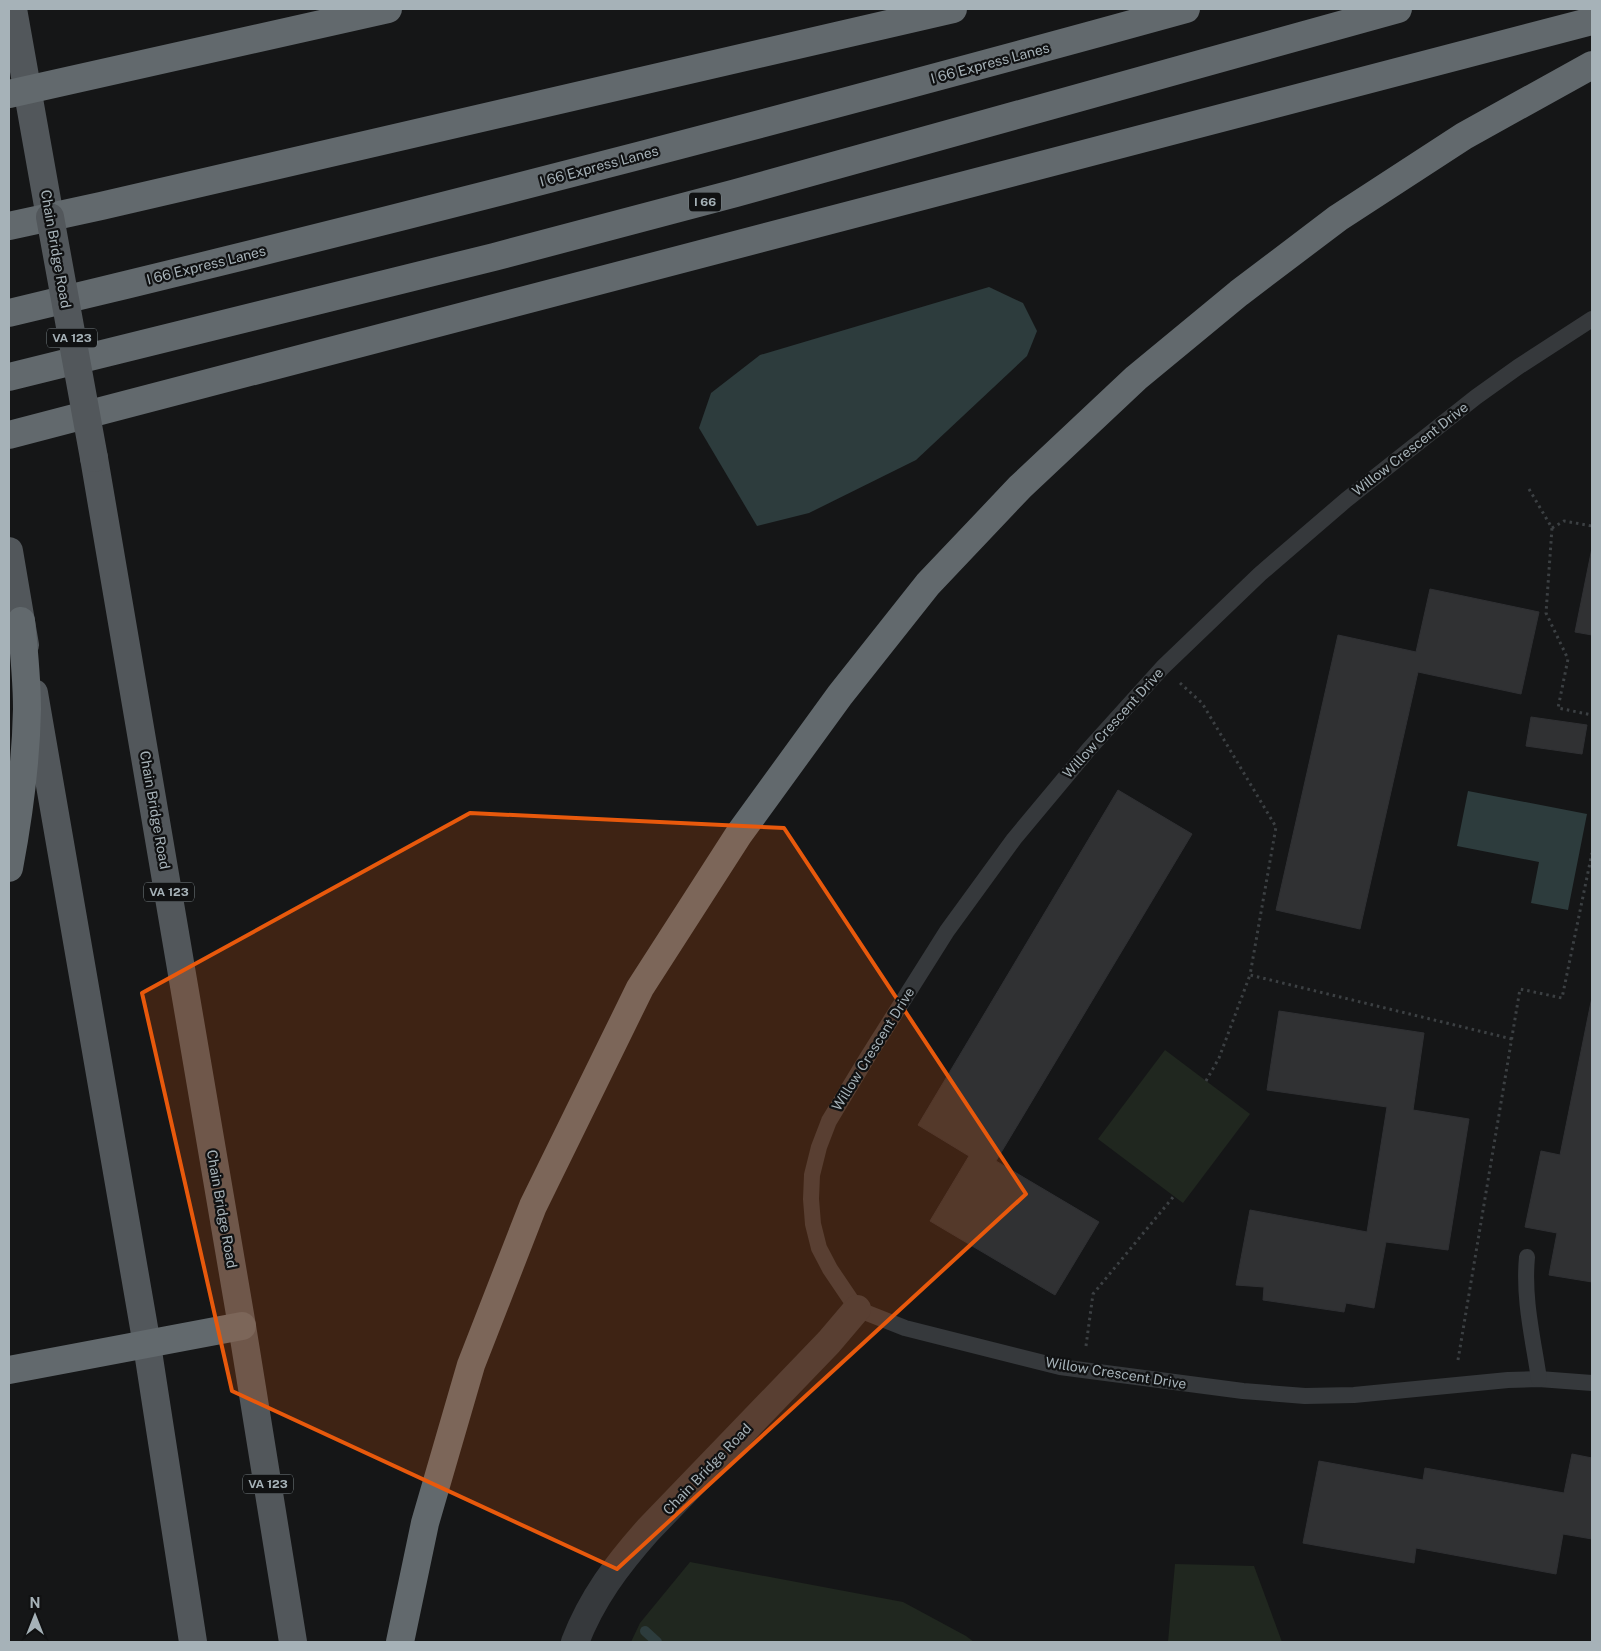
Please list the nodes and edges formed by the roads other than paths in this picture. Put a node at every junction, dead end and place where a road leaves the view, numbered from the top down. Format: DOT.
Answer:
graph roads {
  1 [pos="12,9"];
  2 [pos="388,9"];
  3 [pos="953,9"];
  4 [pos="1186,9"];
  5 [pos="1398,9"];
  6 [pos="1592,21"];
  7 [pos="1592,65"];
  8 [pos="18,92"];
  9 [pos="50,217"];
  10 [pos="9,226"];
  11 [pos="9,313"];
  12 [pos="1592,319"];
  13 [pos="9,377"];
  14 [pos="9,435"];
  15 [pos="9,551"];
  16 [pos="21,621"];
  17 [pos="9,868"];
  18 [pos="1527,1257"];
  19 [pos="857,1309"];
  20 [pos="242,1326"];
  21 [pos="147,1345"];
  22 [pos="9,1370"];
  23 [pos="1539,1379"];
  24 [pos="1592,1383"];
  25 [pos="193,1642"];
  26 [pos="293,1642"];
  27 [pos="400,1642"];
  28 [pos="575,1642"];
  1 -- 8 [label="main road, Chain Bridge Road / VA 123"];
  2 -- 8 [label="highway"];
  3 -- 9 [label="highway"];
  4 -- 11 [label="highway, I 66 Express Lanes"];
  5 -- 13 [label="highway, I 66"];
  6 -- 14 [label="highway"];
  7 -- 27 [label="highway"];
  8 -- 9 [label="main road, Chain Bridge Road / VA 123"];
  9 -- 10 [label="highway"];
  9 -- 20 [label="main road, Chain Bridge Road / VA 123, bridge"];
  12 -- 19 [label="lane, Willow Crescent Drive"];
  15 -- 16 [label="main road"];
  16 -- 17 [label="highway"];
  16 -- 21 [label="main road"];
  18 -- 23 [label="lane"];
  19 -- 23 [label="lane, Willow Crescent Drive"];
  19 -- 28 [label="street, Chain Bridge Road"];
  20 -- 21 [label="highway"];
  20 -- 26 [label="main road, Chain Bridge Road / VA 123"];
  21 -- 22 [label="highway"];
  21 -- 25 [label="main road"];
  23 -- 24 [label="lane, Willow Crescent Drive"];
}
